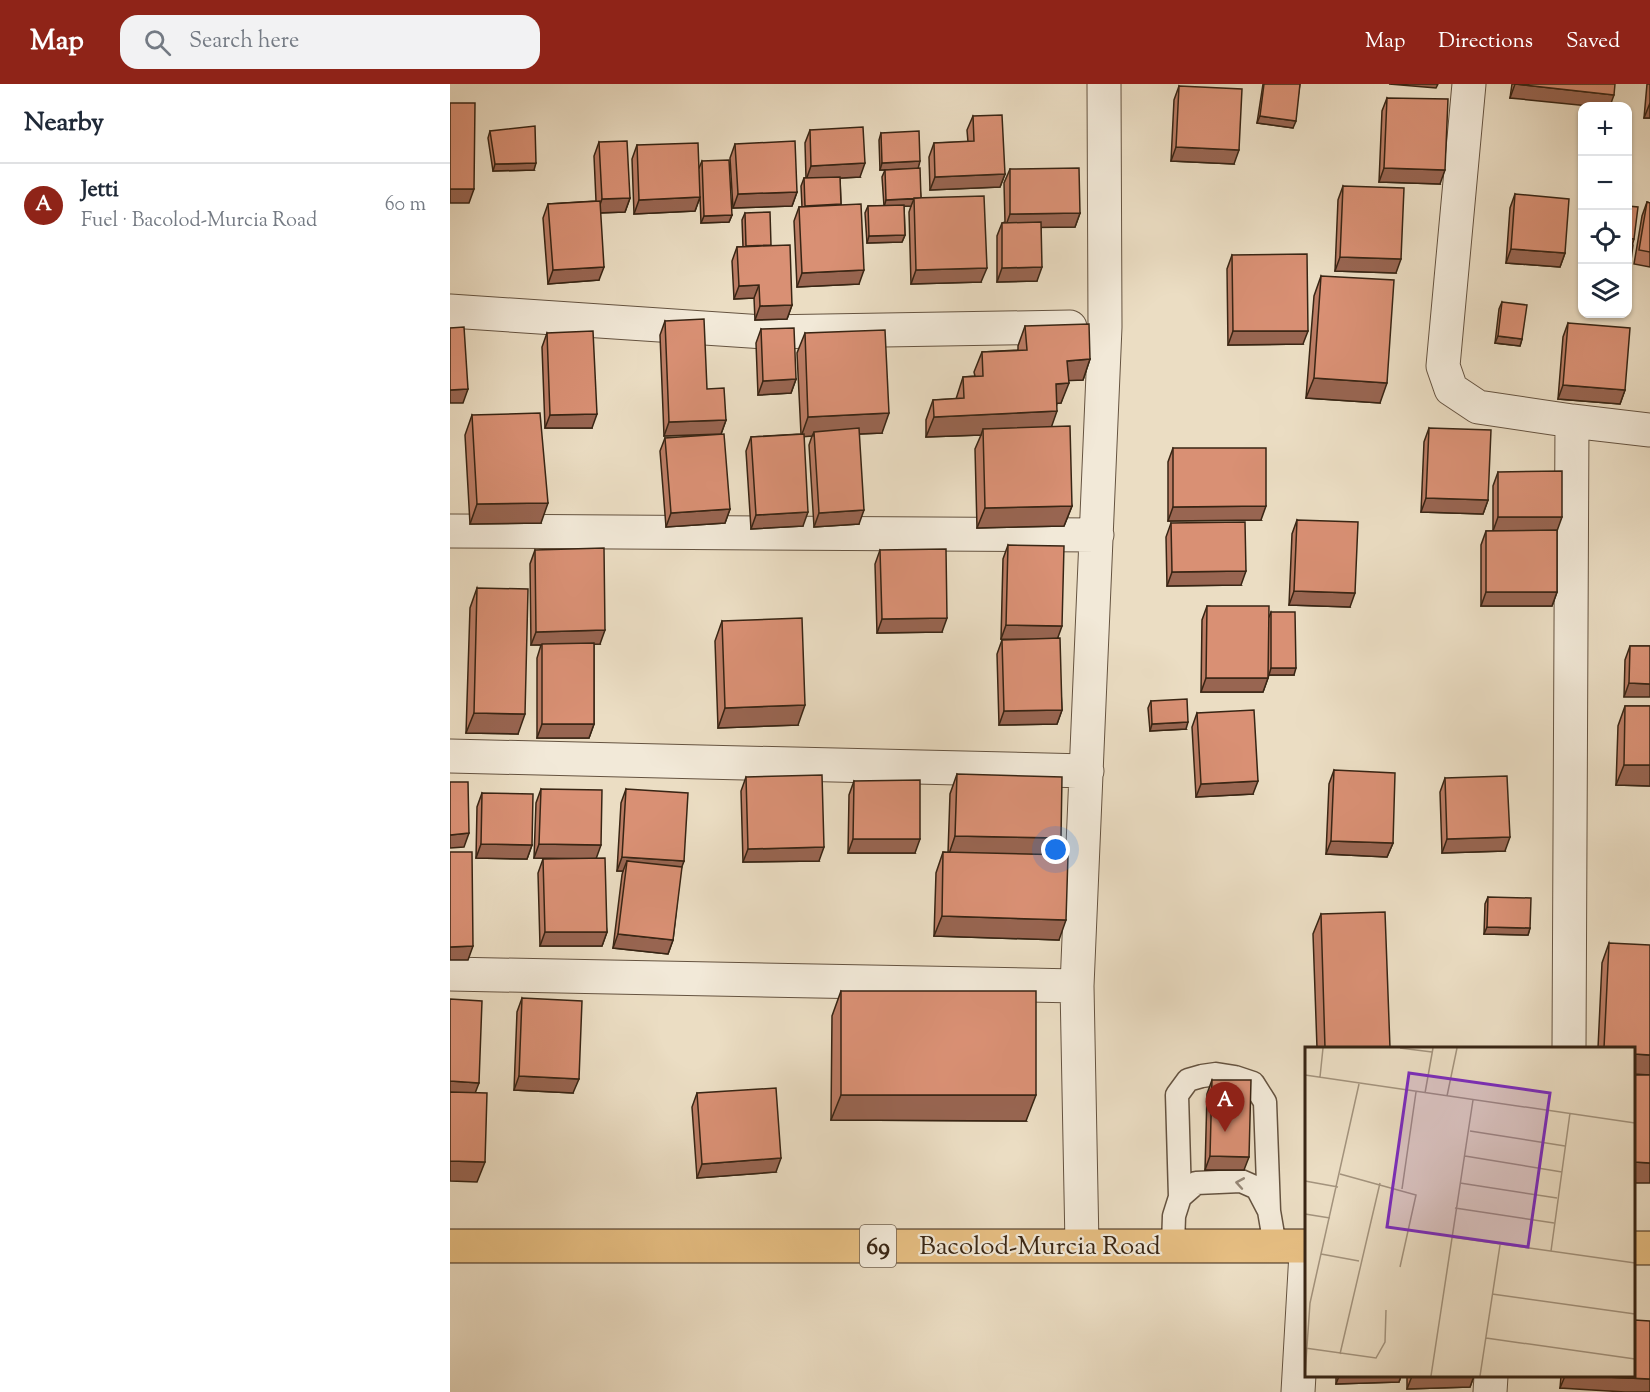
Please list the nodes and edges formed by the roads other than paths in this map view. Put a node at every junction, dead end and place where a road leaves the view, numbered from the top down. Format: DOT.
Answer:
graph roads {
  1 [pos="1104,84"];
  2 [pos="1469,84"];
  3 [pos="450,311"];
  4 [pos="1105,327"];
  5 [pos="1572,421"];
  6 [pos="1650,430"];
  7 [pos="450,531"];
  8 [pos="1097,536"];
  9 [pos="450,756"];
  10 [pos="1087,771"];
  11 [pos="450,974"];
  12 [pos="1077,986"];
  13 [pos="1569,1047"];
  14 [pos="1179,1197"];
  15 [pos="1269,1211"];
  16 [pos="1082,1245"];
  17 [pos="1173,1245"];
  18 [pos="450,1246"];
  19 [pos="1296,1248"];
  20 [pos="1491,1377"];
  21 [pos="1298,1392"];
  22 [pos="1490,1392"];
  1 -- 4 [label="street"];
  2 -- 5 [label="street"];
  3 -- 4 [label="street"];
  4 -- 8 [label="street"];
  5 -- 6 [label="street"];
  5 -- 13 [label="street"];
  7 -- 8 [label="street"];
  8 -- 10 [label="street"];
  9 -- 10 [label="street"];
  10 -- 12 [label="street"];
  11 -- 12 [label="street"];
  12 -- 16 [label="street"];
  15 -- 14 [label="lane, one-way"];
  14 -- 15 [label="lane"];
  14 -- 17 [label="lane"];
  15 -- 19 [label="lane"];
  16 -- 17 [label="main road, Bacolod-Murcia Road / 69"];
  16 -- 18 [label="main road, Bacolod-Murcia Road / 69"];
  17 -- 19 [label="main road, Bacolod-Murcia Road / 69"];
  19 -- 21 [label="street"];
  20 -- 22 [label="street"];
}
